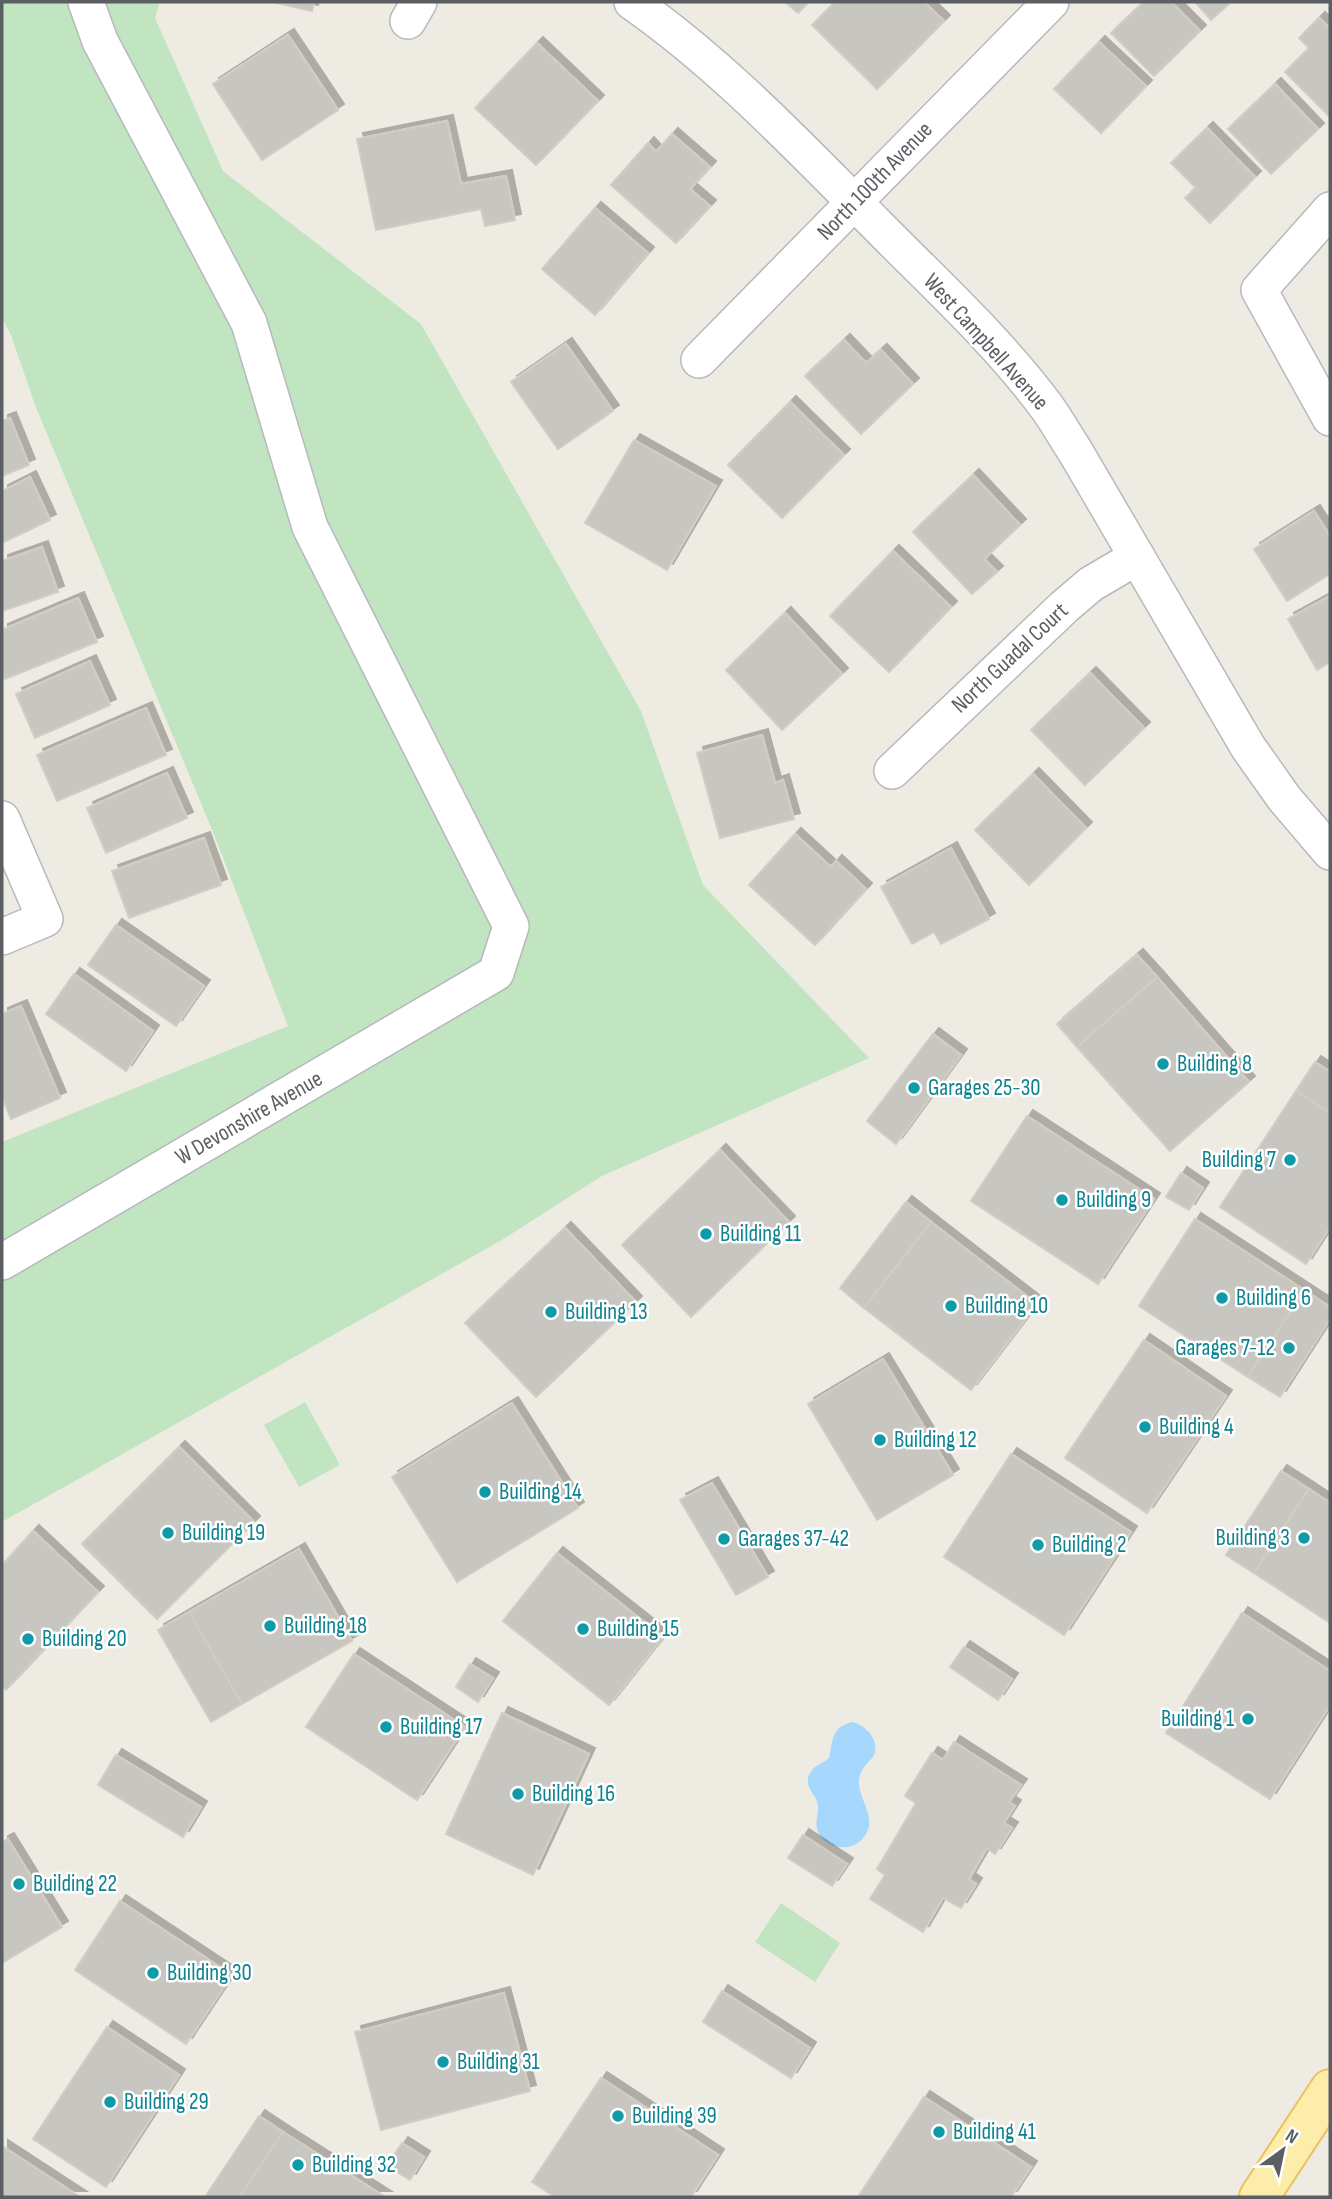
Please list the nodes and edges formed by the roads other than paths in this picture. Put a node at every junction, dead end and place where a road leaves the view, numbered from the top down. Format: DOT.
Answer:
graph roads {
  1 [pos="86,2"];
  2 [pos="632,2"];
  3 [pos="1051,2"];
  4 [pos="854,202"];
  5 [pos="1330,210"];
  6 [pos="699,360"];
  7 [pos="1330,418"];
  8 [pos="1137,557"];
  9 [pos="892,771"];
  10 [pos="2,819"];
  11 [pos="1330,852"];
  12 [pos="2,937"];
  13 [pos="2,1262"];
  14 [pos="1330,2089"];
  15 [pos="1259,2197"];
  1 -- 13 [label="street, W Devonshire Avenue"];
  2 -- 4 [label="street, West Campbell Avenue"];
  3 -- 4 [label="street, North 100th Avenue"];
  4 -- 6 [label="street, North 100th Avenue"];
  4 -- 8 [label="street, West Campbell Avenue"];
  5 -- 7 [label="street"];
  8 -- 9 [label="street, North Guadal Court"];
  8 -- 11 [label="street, West Campbell Avenue"];
  10 -- 12 [label="street"];
  14 -- 15 [label="main road"];
}
